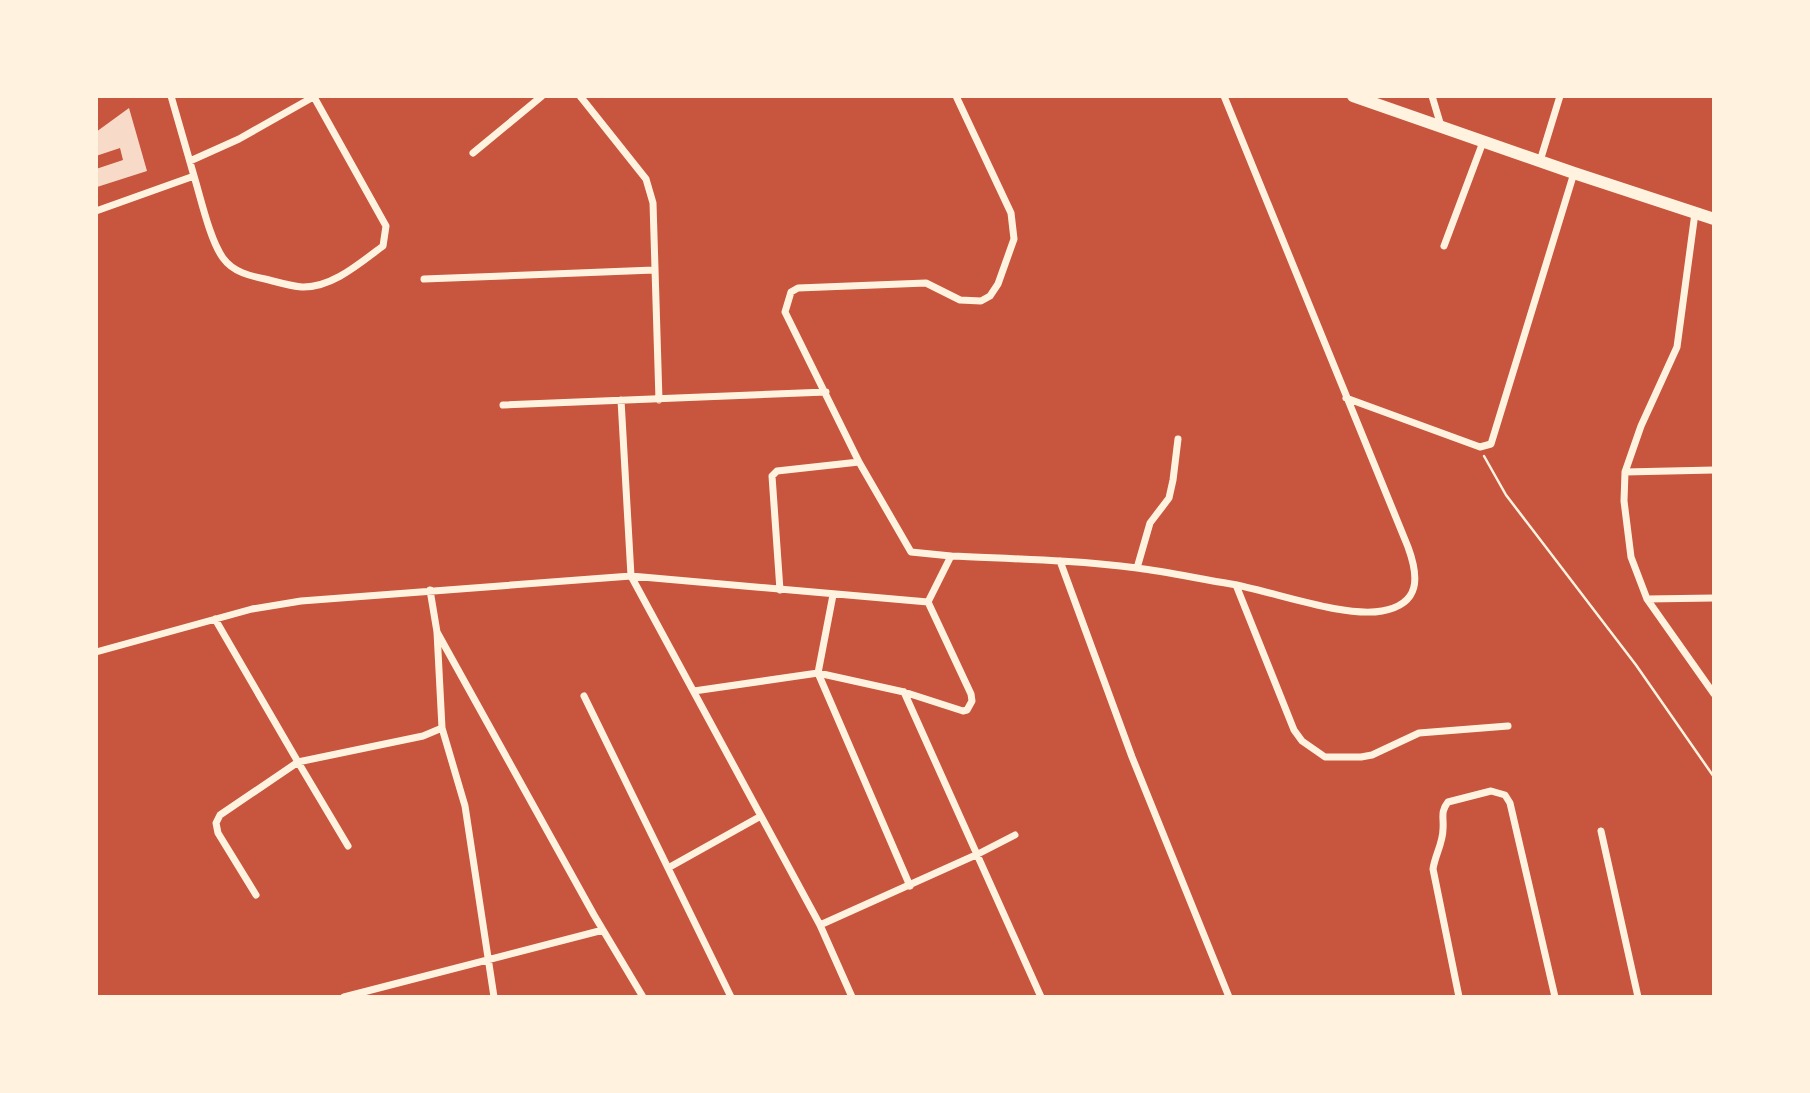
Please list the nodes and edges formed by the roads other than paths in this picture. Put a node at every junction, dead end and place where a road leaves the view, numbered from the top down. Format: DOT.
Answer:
graph roads {
  1 [pos="171,96"];
  2 [pos="542,96"];
  3 [pos="580,96"];
  4 [pos="956,96"];
  5 [pos="1224,96"];
  6 [pos="1353,96"];
  7 [pos="1432,96"];
  8 [pos="1560,96"];
  9 [pos="315,97"];
  10 [pos="1441,127"];
  11 [pos="1483,142"];
  12 [pos="473,153"];
  13 [pos="190,161"];
  14 [pos="1540,161"];
  15 [pos="1574,173"];
  16 [pos="194,176"];
  17 [pos="96,211"];
  18 [pos="1695,213"];
  19 [pos="1714,219"];
  20 [pos="1444,246"];
  21 [pos="654,270"];
  22 [pos="424,279"];
  23 [pos="825,392"];
  24 [pos="1346,398"];
  25 [pos="621,400"];
  26 [pos="659,400"];
  27 [pos="503,405"];
  28 [pos="1178,439"];
  29 [pos="859,462"];
  30 [pos="1714,470"];
  31 [pos="1625,472"];
  32 [pos="951,556"];
  33 [pos="1060,561"];
  34 [pos="1137,568"];
  35 [pos="631,576"];
  36 [pos="1236,585"];
  37 [pos="430,590"];
  38 [pos="779,590"];
  39 [pos="833,595"];
  40 [pos="1714,598"];
  41 [pos="1647,599"];
  42 [pos="928,602"];
  43 [pos="215,619"];
  44 [pos="437,632"];
  45 [pos="96,652"];
  46 [pos="818,673"];
  47 [pos="694,691"];
  48 [pos="904,692"];
  49 [pos="1714,694"];
  50 [pos="584,696"];
  51 [pos="1508,726"];
  52 [pos="442,728"];
  53 [pos="298,762"];
  54 [pos="761,817"];
  55 [pos="1601,831"];
  56 [pos="1015,835"];
  57 [pos="348,846"];
  58 [pos="978,854"];
  59 [pos="668,868"];
  60 [pos="910,886"];
  61 [pos="256,895"];
  62 [pos="820,925"];
  63 [pos="603,930"];
  64 [pos="488,960"];
  65 [pos="344,997"];
  66 [pos="494,997"];
  67 [pos="643,997"];
  68 [pos="731,997"];
  69 [pos="852,997"];
  70 [pos="1041,997"];
  71 [pos="1229,997"];
  72 [pos="1460,997"];
  73 [pos="1555,997"];
  74 [pos="1638,997"];
  1 -- 13 [label="street"];
  2 -- 12 [label="street"];
  3 -- 21 [label="street"];
  4 -- 23 [label="street"];
  5 -- 24 [label="street"];
  6 -- 10 [label="street"];
  7 -- 10 [label="street"];
  8 -- 14 [label="street"];
  9 -- 13 [label="street"];
  9 -- 16 [label="street"];
  10 -- 11 [label="street"];
  11 -- 14 [label="street"];
  11 -- 20 [label="street"];
  13 -- 16 [label="street"];
  14 -- 15 [label="street"];
  15 -- 18 [label="street"];
  15 -- 24 [label="street"];
  16 -- 17 [label="street"];
  18 -- 19 [label="street"];
  18 -- 31 [label="street"];
  21 -- 22 [label="street"];
  21 -- 26 [label="street"];
  23 -- 26 [label="street"];
  23 -- 29 [label="street"];
  24 -- 36 [label="street"];
  25 -- 26 [label="street"];
  25 -- 27 [label="street"];
  25 -- 35 [label="street"];
  28 -- 34 [label="street"];
  29 -- 32 [label="street"];
  29 -- 38 [label="street"];
  30 -- 31 [label="street"];
  31 -- 41 [label="street"];
  32 -- 33 [label="street"];
  32 -- 42 [label="street"];
  33 -- 34 [label="street"];
  33 -- 71 [label="street"];
  34 -- 36 [label="street"];
  35 -- 37 [label="street"];
  35 -- 38 [label="street"];
  35 -- 47 [label="street"];
  36 -- 51 [label="street"];
  37 -- 43 [label="street"];
  37 -- 44 [label="street"];
  38 -- 39 [label="street"];
  39 -- 42 [label="street"];
  39 -- 46 [label="street"];
  40 -- 41 [label="street"];
  41 -- 49 [label="street"];
  42 -- 48 [label="street"];
  43 -- 45 [label="street"];
  43 -- 53 [label="street"];
  44 -- 52 [label="street"];
  44 -- 63 [label="street"];
  46 -- 47 [label="street"];
  46 -- 48 [label="street"];
  46 -- 60 [label="street"];
  47 -- 54 [label="street"];
  48 -- 58 [label="street"];
  50 -- 59 [label="street"];
  52 -- 53 [label="street"];
  52 -- 64 [label="street"];
  53 -- 57 [label="street"];
  53 -- 61 [label="street"];
  54 -- 59 [label="street"];
  54 -- 62 [label="street"];
  55 -- 74 [label="street"];
  56 -- 58 [label="street"];
  58 -- 60 [label="street"];
  58 -- 70 [label="street"];
  59 -- 68 [label="street"];
  60 -- 62 [label="street"];
  62 -- 69 [label="street"];
  63 -- 64 [label="street"];
  63 -- 67 [label="street"];
  64 -- 65 [label="street"];
  64 -- 66 [label="street"];
  72 -- 73 [label="street"];
}
